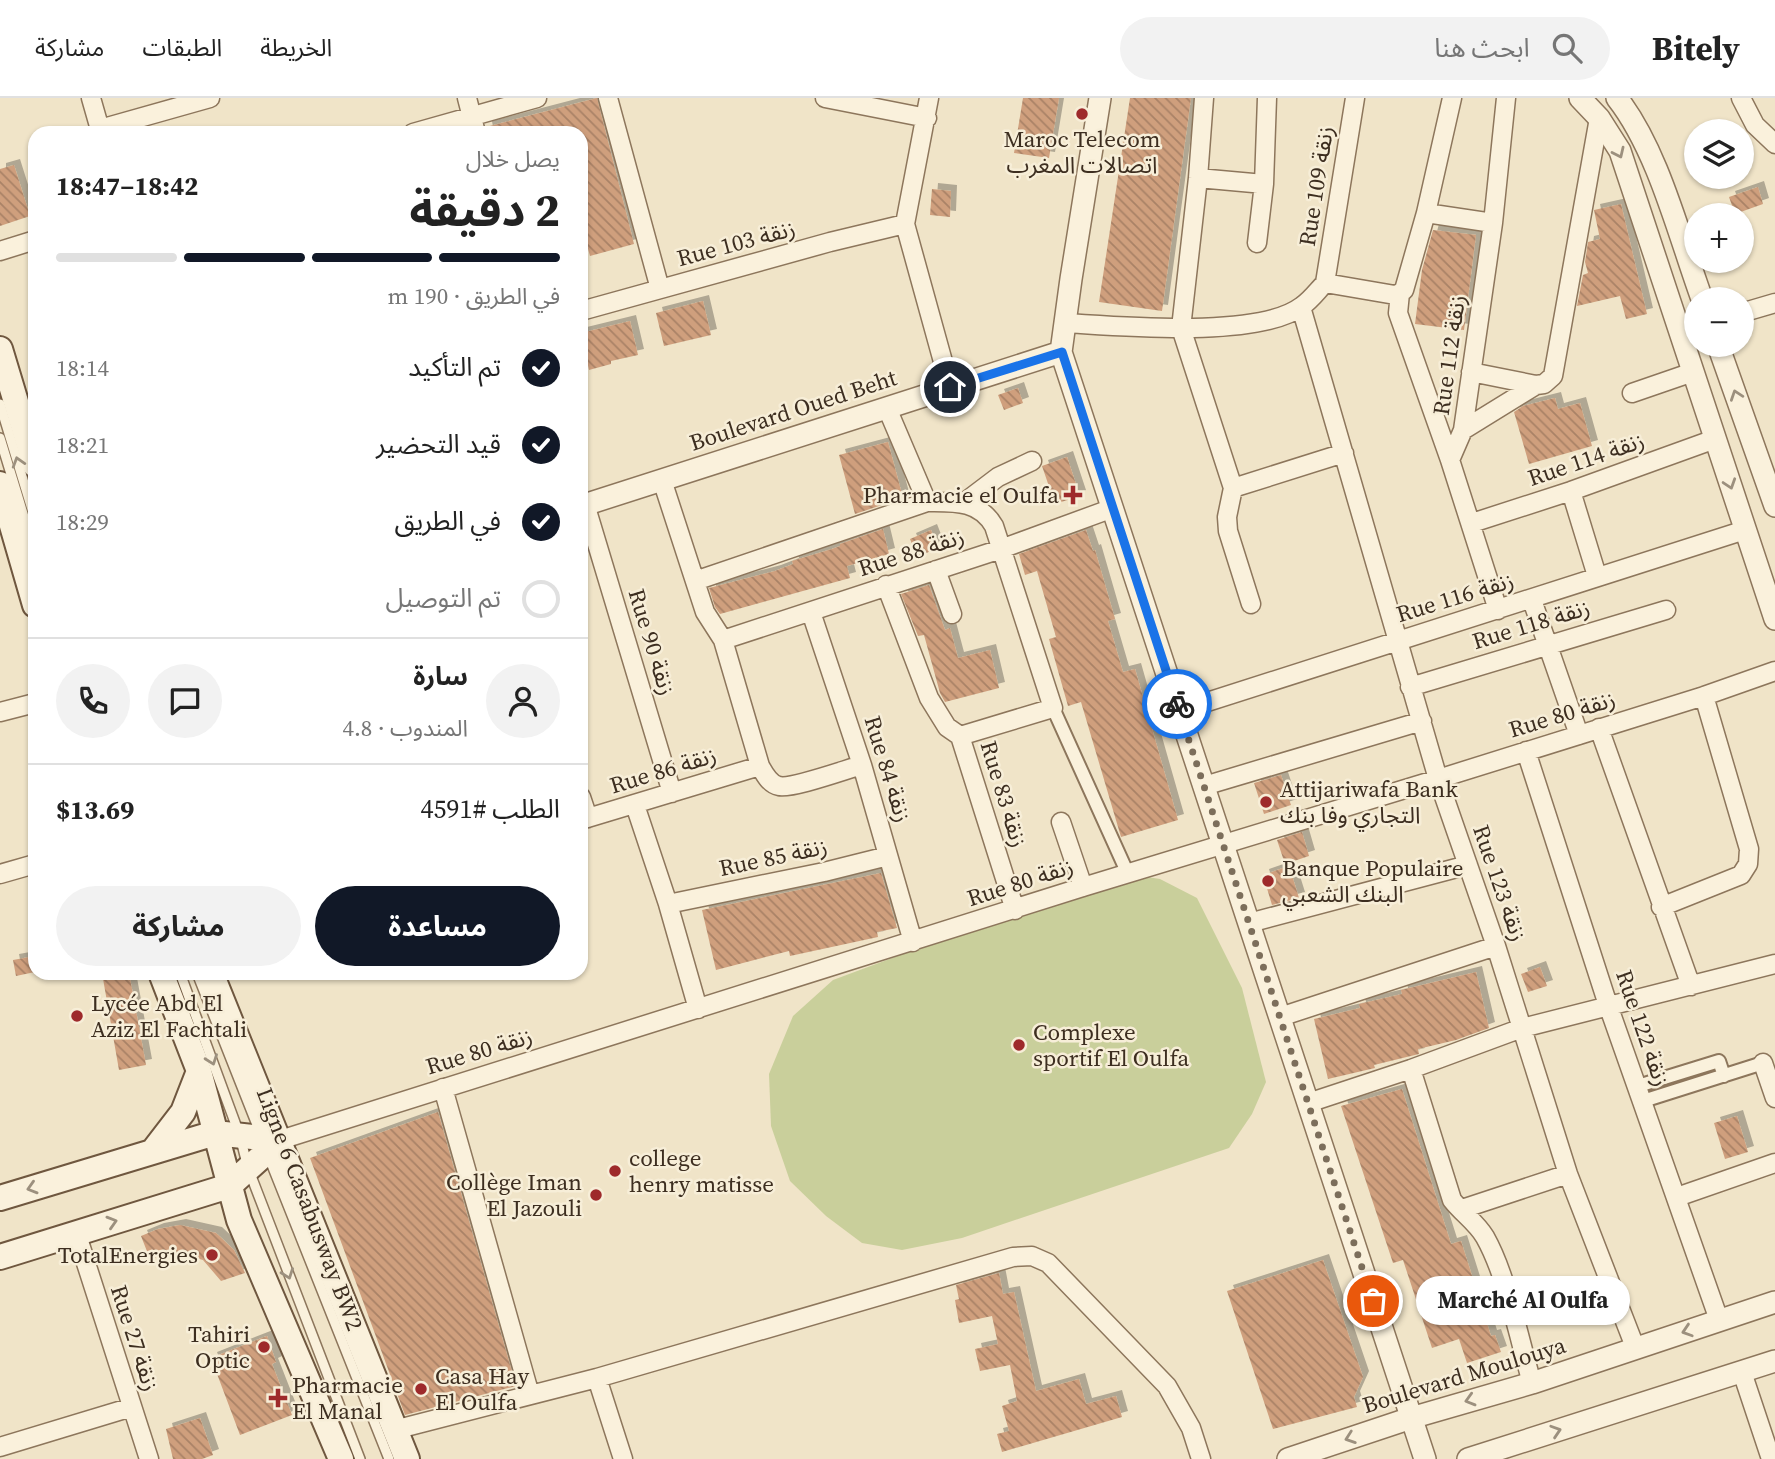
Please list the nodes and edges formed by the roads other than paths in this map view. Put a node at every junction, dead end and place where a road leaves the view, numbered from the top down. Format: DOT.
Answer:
graph roads {
  1 [pos="91,98"];
  2 [pos="210,98"];
  3 [pos="467,98"];
  4 [pos="537,98"];
  5 [pos="608,98"];
  6 [pos="825,98"];
  7 [pos="929,98"];
  8 [pos="1100,98"];
  9 [pos="1204,98"];
  10 [pos="1267,98"];
  11 [pos="1355,98"];
  12 [pos="1452,98"];
  13 [pos="1506,98"];
  14 [pos="1580,98"];
  15 [pos="1617,98"];
  16 [pos="1741,98"];
  17 [pos="927,118"];
  18 [pos="1599,118"];
  19 [pos="474,125"];
  20 [pos="99,126"];
  21 [pos="118,126"];
  22 [pos="1775,144"];
  23 [pos="1198,178"];
  24 [pos="1264,184"];
  25 [pos="1426,213"];
  26 [pos="1493,223"];
  27 [pos="905,224"];
  28 [pos="28,242"];
  29 [pos="1257,243"];
  30 [pos="0,251"];
  31 [pos="1325,283"];
  32 [pos="1698,287"];
  33 [pos="660,289"];
  34 [pos="1400,293"];
  35 [pos="1775,303"];
  36 [pos="1301,307"];
  37 [pos="588,309"];
  38 [pos="1754,309"];
  39 [pos="1064,324"];
  40 [pos="1181,328"];
  41 [pos="0,349"];
  42 [pos="1062,352"];
  43 [pos="1722,357"];
  44 [pos="1471,372"];
  45 [pos="1693,372"];
  46 [pos="1540,384"];
  47 [pos="950,387"];
  48 [pos="1632,393"];
  49 [pos="0,404"];
  50 [pos="887,408"];
  51 [pos="1463,430"];
  52 [pos="0,438"];
  53 [pos="1715,439"];
  54 [pos="28,442"];
  55 [pos="1344,453"];
  56 [pos="1450,460"];
  57 [pos="1031,461"];
  58 [pos="662,480"];
  59 [pos="0,484"];
  60 [pos="1233,488"];
  61 [pos="1571,491"];
  62 [pos="28,496"];
  63 [pos="927,502"];
  64 [pos="965,502"];
  65 [pos="588,503"];
  66 [pos="1775,506"];
  67 [pos="1113,508"];
  68 [pos="588,521"];
  69 [pos="1472,523"];
  70 [pos="28,530"];
  71 [pos="1745,530"];
  72 [pos="1001,549"];
  73 [pos="936,570"];
  74 [pos="1597,576"];
  75 [pos="28,581"];
  76 [pos="695,581"];
  77 [pos="886,585"];
  78 [pos="1532,600"];
  79 [pos="1251,604"];
  80 [pos="1498,610"];
  81 [pos="1665,610"];
  82 [pos="811,612"];
  83 [pos="952,614"];
  84 [pos="1775,619"];
  85 [pos="723,640"];
  86 [pos="1398,640"];
  87 [pos="1548,644"];
  88 [pos="1775,671"];
  89 [pos="1410,687"];
  90 [pos="1704,696"];
  91 [pos="28,704"];
  92 [pos="1053,708"];
  93 [pos="1180,711"];
  94 [pos="0,712"];
  95 [pos="1422,721"];
  96 [pos="1599,728"];
  97 [pos="1578,735"];
  98 [pos="960,736"];
  99 [pos="1525,751"];
  100 [pos="862,765"];
  101 [pos="760,766"];
  102 [pos="1438,779"];
  103 [pos="1204,786"];
  104 [pos="672,793"];
  105 [pos="635,806"];
  106 [pos="588,818"];
  107 [pos="1061,822"];
  108 [pos="1223,845"];
  109 [pos="888,856"];
  110 [pos="1468,865"];
  111 [pos="28,866"];
  112 [pos="0,874"];
  113 [pos="1128,874"];
  114 [pos="1083,887"];
  115 [pos="668,904"];
  116 [pos="1661,907"];
  117 [pos="1015,910"];
  118 [pos="1249,923"];
  119 [pos="913,942"];
  120 [pos="1496,946"];
  121 [pos="1775,964"];
  122 [pos="164,980"];
  123 [pos="183,980"];
  124 [pos="200,980"];
  125 [pos="213,980"];
  126 [pos="1691,986"];
  127 [pos="1608,1005"];
  128 [pos="698,1009"];
  129 [pos="1280,1017"];
  130 [pos="1522,1028"];
  131 [pos="1763,1063"];
  132 [pos="1411,1069"];
  133 [pos="199,1071"];
  134 [pos="443,1088"];
  135 [pos="1774,1090"];
  136 [pos="1641,1093"];
  137 [pos="1308,1103"];
  138 [pos="215,1133"];
  139 [pos="260,1147"];
  140 [pos="153,1151"];
  141 [pos="1775,1163"];
  142 [pos="1568,1174"];
  143 [pos="229,1186"];
  144 [pos="1677,1197"];
  145 [pos="0,1198"];
  146 [pos="1462,1209"];
  147 [pos="76,1232"];
  148 [pos="0,1257"];
  149 [pos="1775,1302"];
  150 [pos="1719,1320"];
  151 [pos="1635,1348"];
  152 [pos="1775,1361"];
  153 [pos="1742,1372"];
  154 [pos="597,1378"];
  155 [pos="1532,1383"];
  156 [pos="530,1395"];
  157 [pos="132,1407"];
  158 [pos="1411,1418"];
  159 [pos="394,1430"];
  160 [pos="0,1447"];
  161 [pos="149,1459"];
  162 [pos="341,1459"];
  163 [pos="360,1459"];
  164 [pos="389,1459"];
  165 [pos="407,1459"];
  166 [pos="623,1459"];
  167 [pos="1200,1459"];
  168 [pos="1288,1459"];
  169 [pos="1425,1459"];
  170 [pos="1468,1459"];
  171 [pos="1772,1459"];
  1 -- 20 [label="street"];
  2 -- 21 [label="street"];
  3 -- 19 [label="street"];
  4 -- 19 [label="street"];
  5 -- 33 [label="street"];
  6 -- 17 [label="street"];
  7 -- 17 [label="street"];
  8 -- 39 [label="street"];
  9 -- 23 [label="street"];
  10 -- 24 [label="street"];
  11 -- 31 [label="street, Rue 109 زنقة"];
  12 -- 25 [label="street"];
  13 -- 26 [label="street, Rue 112 زنقة"];
  14 -- 18 [label="street"];
  15 -- 32 [label="street"];
  16 -- 22 [label="street"];
  17 -- 27 [label="street"];
  18 -- 45 [label="street, one-way"];
  18 -- 46 [label="street"];
  23 -- 24 [label="street"];
  23 -- 40 [label="street"];
  24 -- 29 [label="street"];
  25 -- 26 [label="street"];
  25 -- 34 [label="street"];
  26 -- 44 [label="street, Rue 112 زنقة"];
  27 -- 33 [label="street, Rue 103 زنقة"];
  27 -- 47 [label="street"];
  28 -- 30 [label="street"];
  31 -- 34 [label="street"];
  31 -- 36 [label="street"];
  33 -- 37 [label="street, Rue 103 زنقة"];
  34 -- 56 [label="street"];
  35 -- 38 [label="street"];
  36 -- 40 [label="street"];
  36 -- 55 [label="street, Rue 123 زنقة"];
  39 -- 40 [label="street"];
  39 -- 42 [label="street"];
  40 -- 60 [label="street"];
  41 -- 54 [label="main road"];
  42 -- 47 [label="street, Boulevard Oued Beht"];
  42 -- 67 [label="street"];
  66 -- 43 [label="street, one-way"];
  44 -- 46 [label="street"];
  44 -- 51 [label="street, Rue 112 زنقة"];
  45 -- 48 [label="street"];
  45 -- 53 [label="street"];
  46 -- 51 [label="street"];
  47 -- 50 [label="street, Boulevard Oued Beht"];
  62 -- 49 [label="lane, one-way"];
  50 -- 58 [label="street, Boulevard Oued Beht"];
  50 -- 63 [label="street"];
  51 -- 56 [label="street, Rue 112 زنقة"];
  52 -- 70 [label="lane"];
  53 -- 61 [label="street, Rue 114 زنقة"];
  53 -- 71 [label="street, one-way"];
  55 -- 60 [label="street"];
  55 -- 86 [label="street, Rue 123 زنقة"];
  56 -- 69 [label="street"];
  57 -- 64 [label="street"];
  58 -- 65 [label="street, Boulevard Oued Beht"];
  58 -- 76 [label="street"];
  59 -- 75 [label="main road"];
  60 -- 79 [label="street"];
  61 -- 69 [label="street, Rue 114 زنقة"];
  61 -- 74 [label="street"];
  63 -- 64 [label="street"];
  63 -- 76 [label="street"];
  64 -- 72 [label="street"];
  67 -- 72 [label="street, Rue 88 زنقة"];
  67 -- 93 [label="street"];
  68 -- 104 [label="street, Rue 90 زنقة"];
  69 -- 80 [label="street"];
  71 -- 74 [label="street, Rue 116 زنقة"];
  71 -- 84 [label="street"];
  72 -- 73 [label="street, Rue 88 زنقة"];
  72 -- 92 [label="street"];
  73 -- 77 [label="street, Rue 88 زنقة"];
  73 -- 83 [label="street"];
  74 -- 78 [label="street, Rue 116 زنقة"];
  76 -- 85 [label="street"];
  77 -- 82 [label="street, Rue 88 زنقة"];
  77 -- 98 [label="street, Rue 83 زنقة"];
  78 -- 80 [label="street, Rue 116 زنقة"];
  78 -- 87 [label="street"];
  80 -- 86 [label="street, Rue 116 زنقة"];
  81 -- 87 [label="street, Rue 118 زنقة"];
  82 -- 85 [label="street, Rue 88 زنقة"];
  82 -- 100 [label="street, Rue 84 زنقة"];
  85 -- 101 [label="street"];
  86 -- 89 [label="street, Rue 123 زنقة"];
  86 -- 93 [label="street, Rue 116 زنقة"];
  87 -- 89 [label="street, Rue 118 زنقة"];
  87 -- 97 [label="street"];
  88 -- 90 [label="street, Rue 80 زنقة"];
  89 -- 95 [label="street, Rue 123 زنقة"];
  90 -- 96 [label="street, Rue 80 زنقة"];
  90 -- 116 [label="street"];
  91 -- 94 [label="street"];
  92 -- 98 [label="street"];
  92 -- 113 [label="street"];
  93 -- 103 [label="street"];
  95 -- 102 [label="street, Rue 123 زنقة"];
  95 -- 103 [label="street"];
  96 -- 97 [label="street, Rue 80 زنقة"];
  96 -- 116 [label="street"];
  97 -- 99 [label="street, Rue 80 زنقة"];
  98 -- 117 [label="street, Rue 83 زنقة"];
  99 -- 102 [label="street, Rue 80 زنقة"];
  99 -- 127 [label="street, Rue 122 زنقة"];
  100 -- 101 [label="street"];
  100 -- 109 [label="street, Rue 84 زنقة"];
  101 -- 104 [label="street, Rue 86 زنقة"];
  102 -- 108 [label="street, Rue 80 زنقة"];
  102 -- 110 [label="street, Rue 123 زنقة"];
  103 -- 108 [label="street"];
  104 -- 105 [label="street, Rue 86 زنقة"];
  105 -- 106 [label="street, Rue 86 زنقة"];
  105 -- 115 [label="street"];
  107 -- 114 [label="street"];
  108 -- 113 [label="street, Rue 80 زنقة"];
  108 -- 118 [label="street"];
  109 -- 115 [label="street, Rue 85 زنقة"];
  109 -- 119 [label="street, Rue 84 زنقة"];
  110 -- 118 [label="street"];
  110 -- 120 [label="street, Rue 123 زنقة"];
  111 -- 112 [label="street"];
  113 -- 114 [label="street, Rue 80 زنقة"];
  114 -- 117 [label="street, Rue 80 زنقة"];
  115 -- 128 [label="street"];
  116 -- 126 [label="street"];
  117 -- 119 [label="street, Rue 80 زنقة"];
  118 -- 129 [label="street"];
  119 -- 128 [label="street, Rue 80 زنقة"];
  120 -- 129 [label="street"];
  120 -- 130 [label="street, Rue 123 زنقة"];
  121 -- 126 [label="street"];
  122 -- 133 [label="main road"];
  123 -- 139 [label="lane, Ligne 6 Casabusway BW2, one-way"];
  124 -- 139 [label="lane, Ligne 6 Casabusway BW2"];
  125 -- 139 [label="main road"];
  126 -- 127 [label="street"];
  127 -- 130 [label="street"];
  127 -- 136 [label="street, Rue 122 زنقة"];
  128 -- 134 [label="street, Rue 80 زنقة"];
  129 -- 137 [label="street"];
  130 -- 132 [label="street"];
  130 -- 142 [label="street, Rue 123 زنقة"];
  131 -- 135 [label="street"];
  131 -- 136 [label="street"];
  132 -- 137 [label="street"];
  132 -- 146 [label="street"];
  133 -- 138 [label="main road"];
  133 -- 140 [label="main road"];
  134 -- 139 [label="street, Rue 80 زنقة"];
  134 -- 156 [label="street"];
  136 -- 144 [label="street, Rue 122 زنقة"];
  137 -- 158 [label="street"];
  138 -- 139 [label="main road"];
  138 -- 140 [label="main road"];
  138 -- 143 [label="main road"];
  139 -- 143 [label="main road"];
  139 -- 159 [label="main road"];
  139 -- 163 [label="lane, Ligne 6 Casabusway BW2, one-way"];
  139 -- 164 [label="lane, Ligne 6 Casabusway BW2"];
  140 -- 145 [label="main road, one-way"];
  141 -- 144 [label="street"];
  142 -- 146 [label="street"];
  142 -- 151 [label="street, Rue 123 زنقة"];
  147 -- 143 [label="main road, one-way"];
  143 -- 162 [label="main road"];
  144 -- 150 [label="street, Rue 122 زنقة"];
  146 -- 155 [label="street"];
  147 -- 148 [label="main road"];
  147 -- 157 [label="street, Rue 27 زنقة"];
  149 -- 150 [label="street, Boulevard Moulouya"];
  150 -- 151 [label="street, Boulevard Moulouya, one-way"];
  151 -- 155 [label="street, Boulevard Moulouya"];
  152 -- 153 [label="street"];
  170 -- 153 [label="street, one-way"];
  153 -- 171 [label="street"];
  154 -- 156 [label="street"];
  154 -- 166 [label="street"];
  154 -- 167 [label="street"];
  155 -- 158 [label="street, Boulevard Moulouya, one-way"];
  156 -- 159 [label="street"];
  157 -- 160 [label="street"];
  157 -- 161 [label="street, Rue 27 زنقة"];
  158 -- 168 [label="street, Boulevard Moulouya, one-way"];
  158 -- 169 [label="street"];
  159 -- 165 [label="main road"];
}
